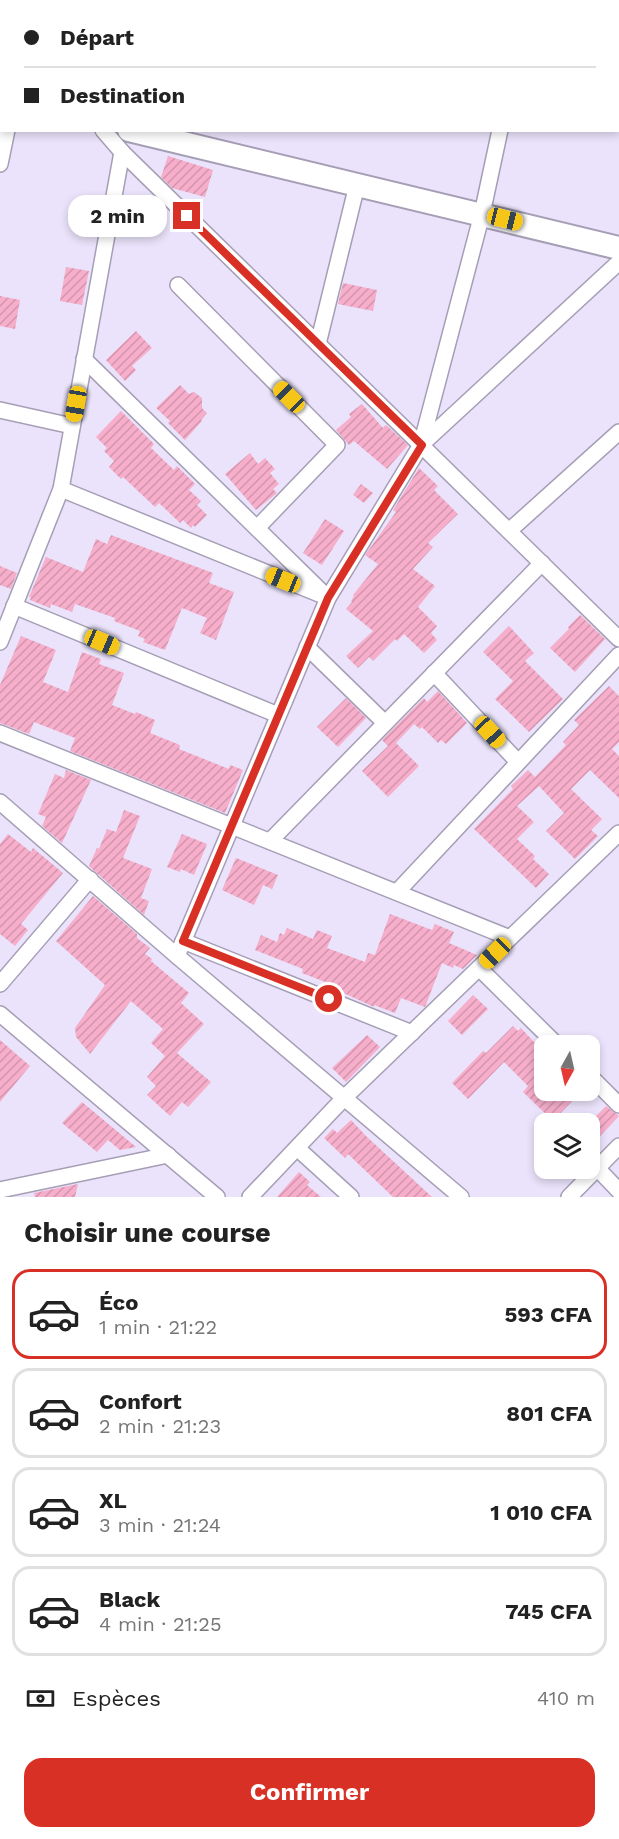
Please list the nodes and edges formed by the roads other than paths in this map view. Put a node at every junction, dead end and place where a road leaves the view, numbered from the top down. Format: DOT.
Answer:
graph roads {
  1 [pos="7,132"];
  2 [pos="105,132"];
  3 [pos="145,132"];
  4 [pos="500,132"];
  5 [pos="176,136"];
  6 [pos="122,152"];
  7 [pos="0,164"];
  8 [pos="357,184"];
  9 [pos="482,214"];
  10 [pos="619,248"];
  11 [pos="619,262"];
  12 [pos="178,285"];
  13 [pos="318,344"];
  14 [pos="84,359"];
  15 [pos="0,410"];
  16 [pos="72,426"];
  17 [pos="619,432"];
  18 [pos="422,445"];
  19 [pos="61,489"];
  20 [pos="256,528"];
  21 [pos="509,531"];
  22 [pos="542,563"];
  23 [pos="328,598"];
  24 [pos="14,606"];
  25 [pos="619,639"];
  26 [pos="0,642"];
  27 [pos="307,647"];
  28 [pos="619,655"];
  29 [pos="434,673"];
  30 [pos="278,715"];
  31 [pos="385,723"];
  32 [pos="0,733"];
  33 [pos="518,762"];
  34 [pos="0,802"];
  35 [pos="232,826"];
  36 [pos="619,833"];
  37 [pos="270,841"];
  38 [pos="90,879"];
  39 [pos="397,892"];
  40 [pos="510,938"];
  41 [pos="183,941"];
  42 [pos="177,956"];
  43 [pos="479,968"];
  44 [pos="0,984"];
  45 [pos="0,1014"];
  46 [pos="412,1033"];
  47 [pos="547,1035"];
  48 [pos="600,1086"];
  49 [pos="345,1097"];
  50 [pos="619,1105"];
  51 [pos="619,1146"];
  52 [pos="297,1148"];
  53 [pos="168,1155"];
  54 [pos="600,1165"];
  55 [pos="600,1171"];
  56 [pos="586,1179"];
  57 [pos="0,1190"];
  58 [pos="619,1191"];
  59 [pos="217,1197"];
  60 [pos="250,1197"];
  61 [pos="351,1197"];
  62 [pos="461,1197"];
  63 [pos="569,1197"];
  1 -- 7 [label="street"];
  2 -- 6 [label="street"];
  3 -- 5 [label="street"];
  4 -- 9 [label="street"];
  5 -- 8 [label="street"];
  6 -- 13 [label="street"];
  6 -- 14 [label="street"];
  8 -- 9 [label="street"];
  8 -- 13 [label="street"];
  9 -- 10 [label="street"];
  9 -- 18 [label="street"];
  11 -- 18 [label="street"];
  12 -- 20 [label="street"];
  13 -- 18 [label="street"];
  14 -- 16 [label="street"];
  14 -- 20 [label="street"];
  15 -- 16 [label="street"];
  16 -- 19 [label="street"];
  17 -- 21 [label="street"];
  18 -- 21 [label="street"];
  18 -- 23 [label="street"];
  19 -- 23 [label="street"];
  19 -- 24 [label="street"];
  20 -- 23 [label="street"];
  21 -- 22 [label="street"];
  22 -- 25 [label="street"];
  22 -- 29 [label="street"];
  23 -- 27 [label="street"];
  24 -- 26 [label="street"];
  24 -- 30 [label="street"];
  27 -- 30 [label="street"];
  27 -- 31 [label="street"];
  28 -- 33 [label="street"];
  29 -- 31 [label="street"];
  29 -- 33 [label="street"];
  30 -- 35 [label="street"];
  31 -- 37 [label="street"];
  32 -- 35 [label="street"];
  33 -- 39 [label="street"];
  34 -- 38 [label="street"];
  35 -- 37 [label="street"];
  35 -- 41 [label="street"];
  36 -- 40 [label="street"];
  37 -- 39 [label="street"];
  38 -- 42 [label="street"];
  38 -- 44 [label="street"];
  39 -- 40 [label="street"];
  40 -- 43 [label="street"];
  41 -- 42 [label="street"];
  41 -- 46 [label="street"];
  42 -- 49 [label="street"];
  43 -- 46 [label="street"];
  43 -- 47 [label="street"];
  45 -- 53 [label="street"];
  46 -- 49 [label="street"];
  48 -- 50 [label="street"];
  49 -- 52 [label="street"];
  49 -- 62 [label="street"];
  51 -- 54 [label="street"];
  52 -- 60 [label="street"];
  52 -- 61 [label="street"];
  53 -- 57 [label="street"];
  53 -- 59 [label="street"];
  55 -- 58 [label="street"];
  56 -- 63 [label="street"];
}
